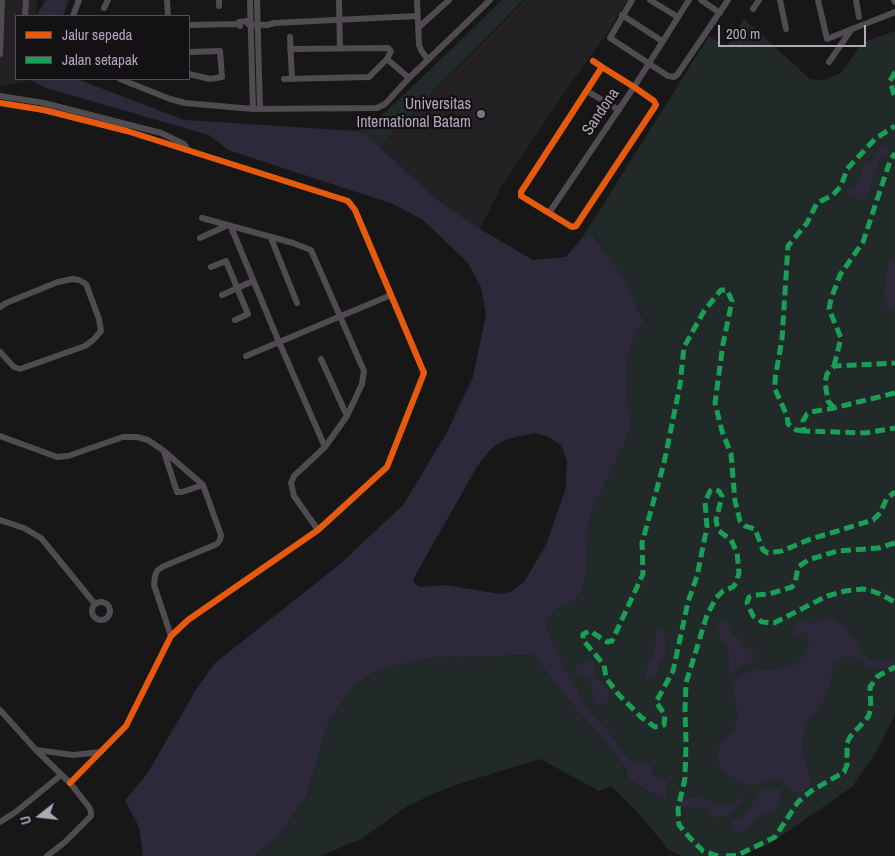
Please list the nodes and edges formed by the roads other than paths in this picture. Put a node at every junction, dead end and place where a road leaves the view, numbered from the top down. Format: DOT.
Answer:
graph roads {
  1 [pos="2,0"];
  2 [pos="26,0"];
  3 [pos="79,0"];
  4 [pos="108,0"];
  5 [pos="167,0"];
  6 [pos="250,0"];
  7 [pos="257,0"];
  8 [pos="339,0"];
  9 [pos="417,0"];
  10 [pos="449,0"];
  11 [pos="490,0"];
  12 [pos="632,0"];
  13 [pos="650,0"];
  14 [pos="689,0"];
  15 [pos="701,0"];
  16 [pos="728,0"];
  17 [pos="759,0"];
  18 [pos="780,0"];
  19 [pos="818,0"];
  20 [pos="856,0"];
  21 [pos="104,8"];
  22 [pos="753,9"];
  23 [pos="895,12"];
  24 [pos="720,14"];
  25 [pos="25,15"];
  26 [pos="73,15"];
  27 [pos="168,15"];
  28 [pos="622,15"];
  29 [pos="417,16"];
  30 [pos="678,17"];
  31 [pos="859,17"];
  32 [pos="339,19"];
  33 [pos="254,24"];
  34 [pos="190,25"];
  35 [pos="419,27"];
  36 [pos="786,29"];
  37 [pos="851,29"];
  38 [pos="290,37"];
  39 [pos="662,41"];
  40 [pos="340,48"];
  41 [pos="290,50"];
  42 [pos="190,52"];
  43 [pos="0,54"];
  44 [pos="387,59"];
  45 [pos="428,60"];
  46 [pos="593,61"];
  47 [pos="829,62"];
  48 [pos="649,64"];
  49 [pos="602,67"];
  50 [pos="190,74"];
  51 [pos="292,78"];
  52 [pos="409,78"];
  53 [pos="284,79"];
  54 [pos="122,80"];
  55 [pos="634,87"];
  56 [pos="588,91"];
  57 [pos="0,96"];
  58 [pos="0,103"];
  59 [pos="256,109"];
  60 [pos="619,110"];
  61 [pos="188,150"];
  62 [pos="549,213"];
  63 [pos="202,218"];
  64 [pos="229,226"];
  65 [pos="200,238"];
  66 [pos="271,238"];
  67 [pos="211,267"];
  68 [pos="253,281"];
  69 [pos="237,288"];
  70 [pos="222,295"];
  71 [pos="391,295"];
  72 [pos="297,303"];
  73 [pos="0,307"];
  74 [pos="340,317"];
  75 [pos="235,320"];
  76 [pos="279,342"];
  77 [pos="0,352"];
  78 [pos="246,356"];
  79 [pos="321,359"];
  80 [pos="347,416"];
  81 [pos="0,436"];
  82 [pos="325,447"];
  83 [pos="164,451"];
  84 [pos="203,485"];
  85 [pos="0,520"];
  86 [pos="318,530"];
  87 [pos="95,604"];
  88 [pos="171,636"];
  89 [pos="0,711"];
  90 [pos="36,750"];
  91 [pos="102,752"];
  92 [pos="61,775"];
  93 [pos="70,784"];
  94 [pos="0,822"];
  95 [pos="47,856"];
  1 -- 43 [label="street"];
  2 -- 25 [label="street"];
  3 -- 26 [label="street"];
  4 -- 21 [label="street"];
  5 -- 27 [label="street"];
  6 -- 33 [label="street"];
  7 -- 33 [label="street"];
  8 -- 32 [label="street"];
  9 -- 29 [label="street"];
  10 -- 35 [label="street"];
  11 -- 45 [label="street"];
  12 -- 28 [label="street"];
  13 -- 30 [label="street"];
  14 -- 30 [label="street, Sandona"];
  15 -- 24 [label="street"];
  16 -- 24 [label="street"];
  17 -- 22 [label="street"];
  18 -- 36 [label="street"];
  19 -- 37 [label="street"];
  20 -- 31 [label="street"];
  23 -- 37 [label="street"];
  24 -- 48 [label="street"];
  28 -- 39 [label="street"];
  28 -- 48 [label="street"];
  29 -- 32 [label="street"];
  29 -- 35 [label="street"];
  30 -- 39 [label="street, Sandona"];
  32 -- 33 [label="street"];
  32 -- 40 [label="street"];
  33 -- 34 [label="street"];
  33 -- 59 [label="street"];
  35 -- 45 [label="street"];
  37 -- 47 [label="street"];
  38 -- 41 [label="street"];
  39 -- 48 [label="street, Sandona"];
  40 -- 41 [label="street"];
  40 -- 44 [label="street"];
  41 -- 51 [label="street"];
  42 -- 50 [label="street"];
  44 -- 51 [label="street"];
  44 -- 52 [label="street"];
  45 -- 52 [label="street"];
  46 -- 49 [label="street"];
  48 -- 55 [label="street, Sandona"];
  49 -- 55 [label="street"];
  49 -- 56 [label="street"];
  51 -- 53 [label="street"];
  52 -- 59 [label="street"];
  54 -- 59 [label="street"];
  55 -- 60 [label="street, Sandona"];
  55 -- 62 [label="street"];
  56 -- 60 [label="street"];
  56 -- 62 [label="street"];
  57 -- 61 [label="street"];
  58 -- 61 [label="street"];
  60 -- 62 [label="street, Sandona"];
  61 -- 71 [label="street"];
  63 -- 64 [label="street"];
  64 -- 65 [label="street"];
  64 -- 66 [label="street"];
  64 -- 68 [label="street"];
  66 -- 72 [label="street"];
  66 -- 74 [label="street"];
  67 -- 69 [label="street"];
  68 -- 69 [label="street"];
  68 -- 76 [label="street"];
  69 -- 70 [label="street"];
  69 -- 75 [label="street"];
  71 -- 74 [label="street"];
  71 -- 86 [label="street"];
  73 -- 77 [label="street"];
  74 -- 76 [label="street"];
  74 -- 80 [label="street"];
  76 -- 78 [label="street"];
  76 -- 82 [label="street"];
  79 -- 80 [label="street"];
  80 -- 82 [label="street"];
  81 -- 83 [label="street"];
  82 -- 86 [label="street"];
  83 -- 84 [label="street"];
  83 -- 84 [label="street"];
  84 -- 88 [label="street"];
  85 -- 87 [label="street"];
  86 -- 88 [label="street"];
  88 -- 91 [label="street"];
  89 -- 90 [label="street"];
  90 -- 91 [label="street"];
  90 -- 92 [label="street"];
  91 -- 93 [label="street"];
  92 -- 93 [label="street"];
  92 -- 94 [label="street"];
  93 -- 95 [label="street"];
}
